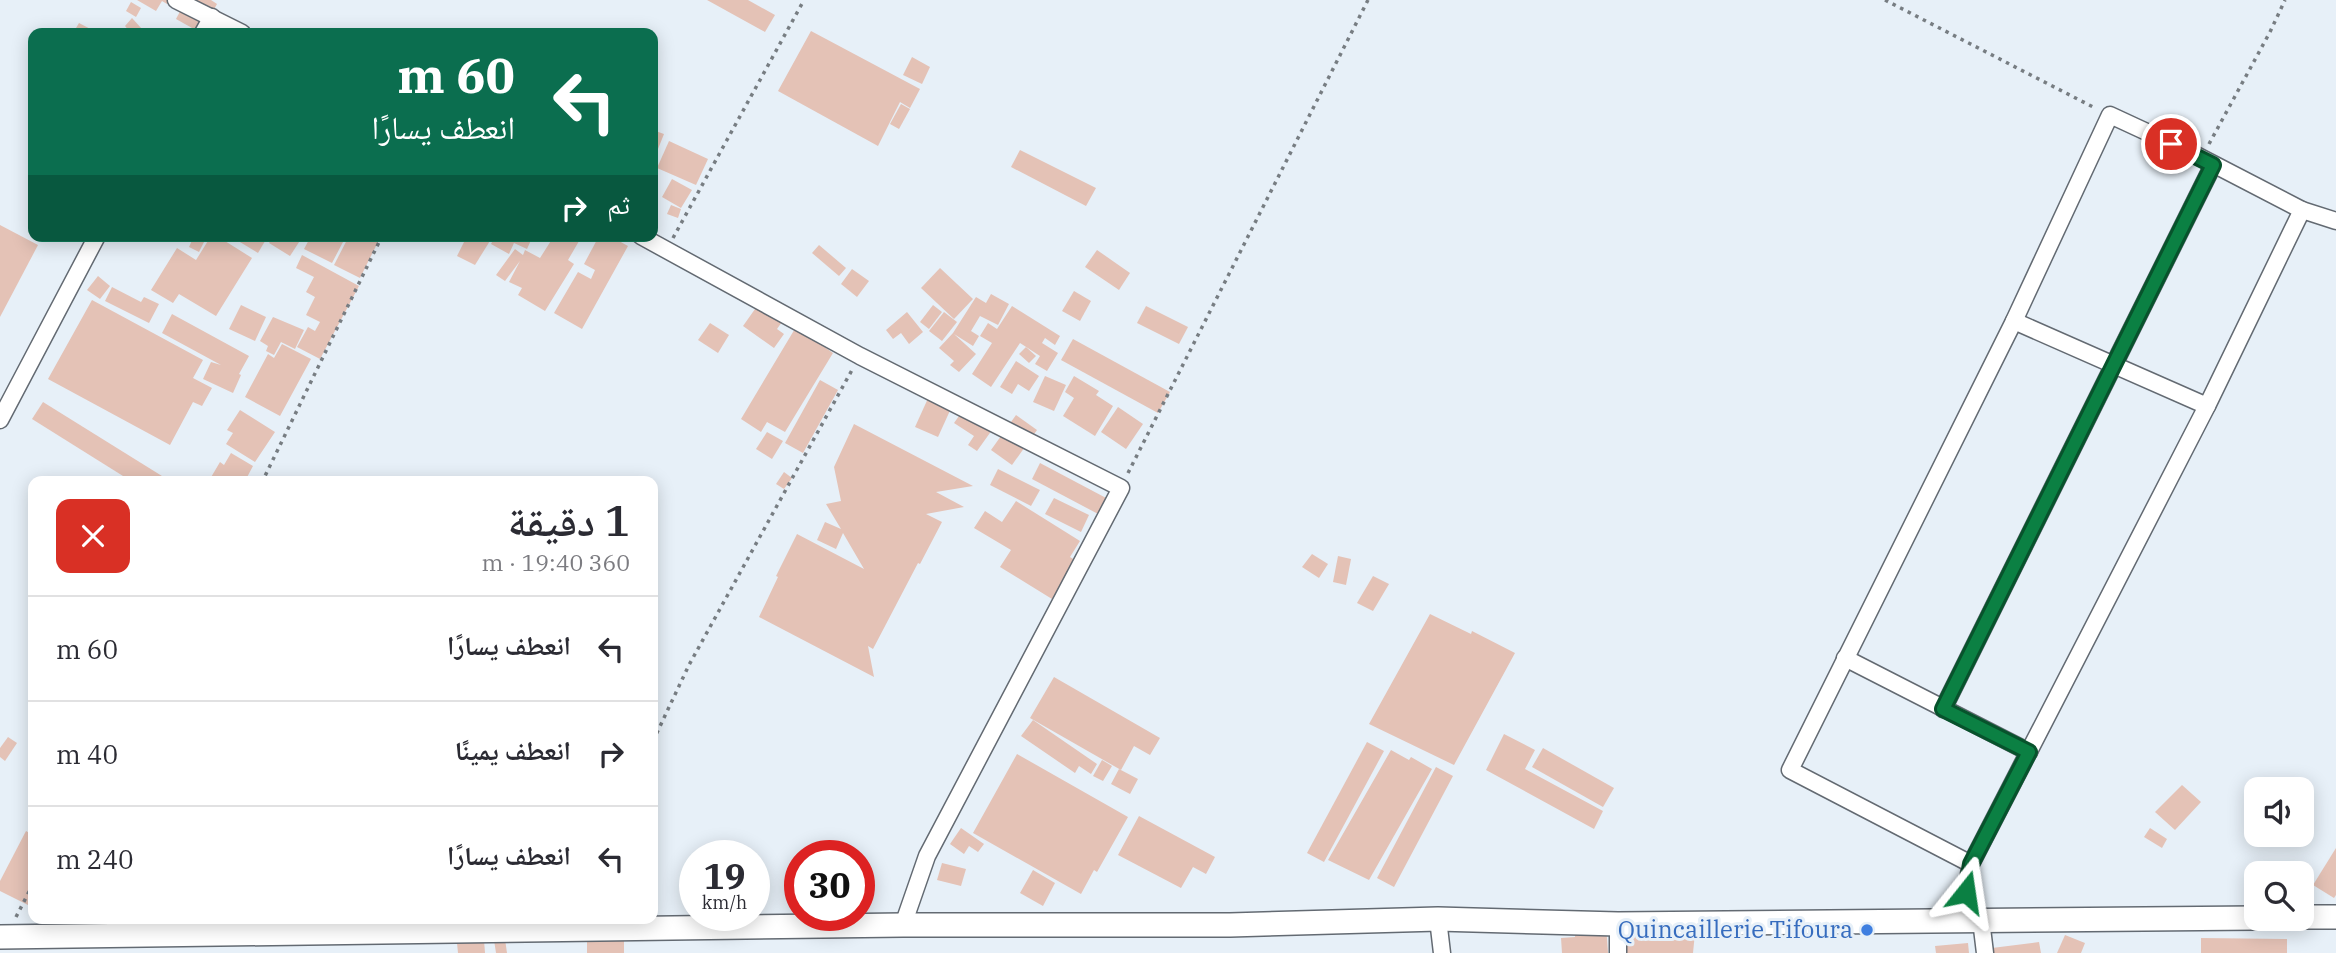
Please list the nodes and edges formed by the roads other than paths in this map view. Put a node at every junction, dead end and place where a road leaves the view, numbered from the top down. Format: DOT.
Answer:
graph roads {
  1 [pos="176,0"];
  2 [pos="212,17"];
  3 [pos="206,28"];
  4 [pos="233,28"];
  5 [pos="2213,165"];
  6 [pos="2302,210"];
  7 [pos="2336,221"];
  8 [pos="94,242"];
  9 [pos="653,242"];
  10 [pos="2014,321"];
  11 [pos="2112,366"];
  12 [pos="2207,406"];
  13 [pos="0,421"];
  14 [pos="1846,659"];
  15 [pos="1943,709"];
  16 [pos="2029,752"];
  17 [pos="1971,864"];
  18 [pos="2336,917"];
  19 [pos="2244,918"];
  20 [pos="2314,918"];
  21 [pos="1438,919"];
  22 [pos="1970,920"];
  23 [pos="1618,924"];
  24 [pos="903,925"];
  25 [pos="3,937"];
  26 [pos="257,944"];
  27 [pos="1441,953"];
  28 [pos="1618,953"];
  29 [pos="1985,953"];
  1 -- 2 [label="street"];
  2 -- 3 [label="street"];
  2 -- 4 [label="street"];
  5 -- 6 [label="street"];
  5 -- 10 [label="street"];
  5 -- 11 [label="street"];
  6 -- 7 [label="street"];
  6 -- 12 [label="street"];
  8 -- 13 [label="street"];
  9 -- 24 [label="street"];
  10 -- 11 [label="street"];
  10 -- 14 [label="street"];
  11 -- 12 [label="street"];
  11 -- 15 [label="street"];
  12 -- 16 [label="street"];
  14 -- 15 [label="street"];
  14 -- 17 [label="street"];
  15 -- 16 [label="street"];
  16 -- 17 [label="street"];
  17 -- 22 [label="street"];
  18 -- 20 [label="main road"];
  19 -- 22 [label="main road"];
  21 -- 23 [label="main road"];
  21 -- 24 [label="main road"];
  21 -- 27 [label="street"];
  22 -- 23 [label="main road"];
  22 -- 29 [label="street"];
  23 -- 28 [label="street"];
  24 -- 26 [label="main road"];
  25 -- 26 [label="main road"];
}
